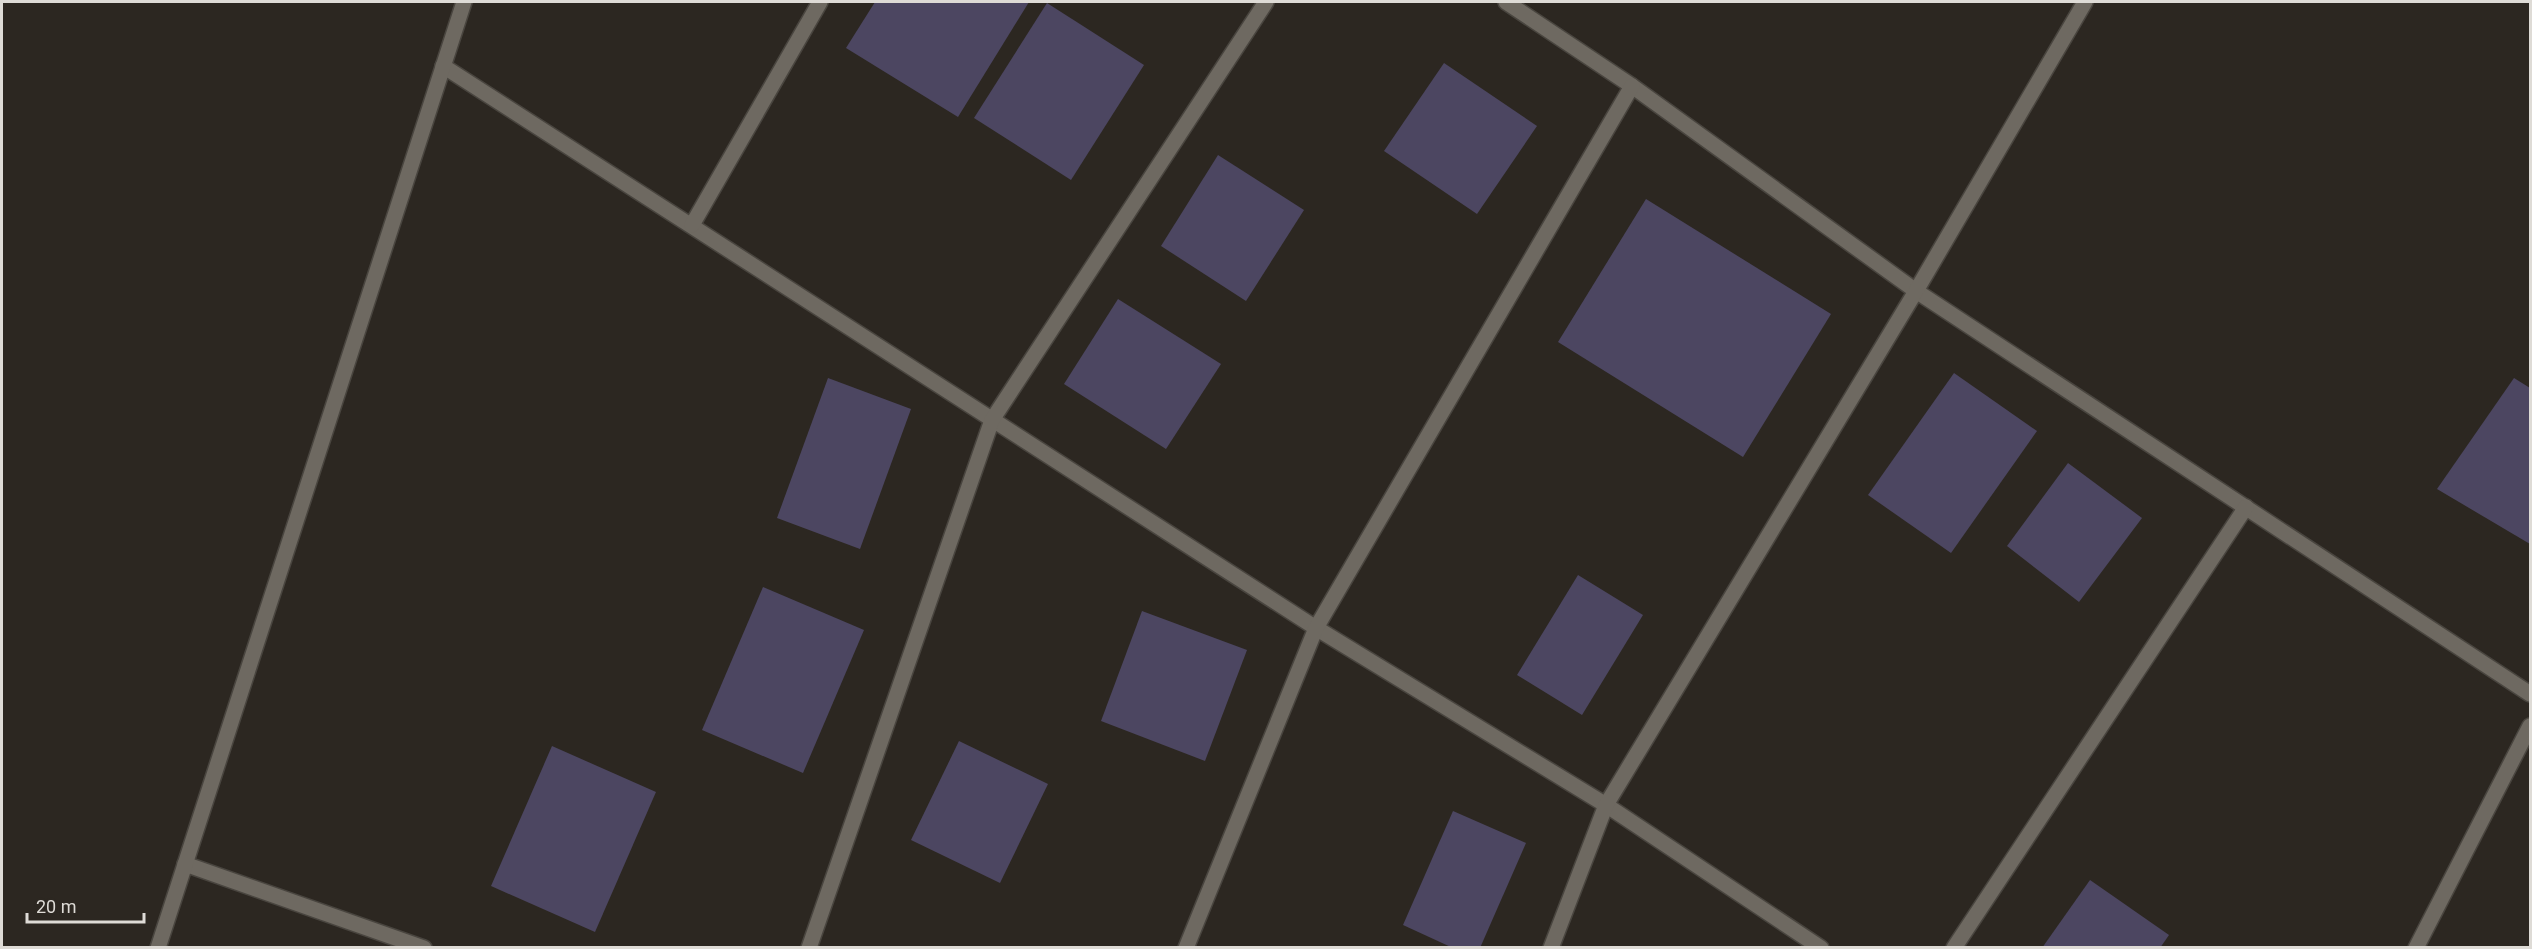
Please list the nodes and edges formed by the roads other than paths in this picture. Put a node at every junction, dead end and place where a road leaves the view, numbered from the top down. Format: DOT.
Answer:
graph roads {
  1 [pos="464,2"];
  2 [pos="820,2"];
  3 [pos="1266,2"];
  4 [pos="1506,2"];
  5 [pos="2085,2"];
  6 [pos="443,66"];
  7 [pos="1632,86"];
  8 [pos="692,225"];
  9 [pos="1916,291"];
  10 [pos="992,420"];
  11 [pos="2246,507"];
  12 [pos="1316,628"];
  13 [pos="2530,694"];
  14 [pos="2530,726"];
  15 [pos="1606,805"];
  16 [pos="185,864"];
  17 [pos="158,948"];
  18 [pos="424,948"];
  19 [pos="809,948"];
  20 [pos="1186,948"];
  21 [pos="1551,948"];
  22 [pos="1821,948"];
  23 [pos="1954,948"];
  24 [pos="2416,948"];
  1 -- 6 [label="street"];
  2 -- 8 [label="street"];
  3 -- 10 [label="street"];
  4 -- 7 [label="street"];
  5 -- 9 [label="street"];
  6 -- 8 [label="street"];
  6 -- 16 [label="street"];
  7 -- 9 [label="street"];
  7 -- 12 [label="street"];
  8 -- 10 [label="street"];
  9 -- 11 [label="street"];
  9 -- 15 [label="street"];
  10 -- 12 [label="street"];
  10 -- 19 [label="street"];
  11 -- 13 [label="street"];
  11 -- 23 [label="street"];
  12 -- 15 [label="street"];
  12 -- 20 [label="street"];
  14 -- 24 [label="street"];
  15 -- 21 [label="street"];
  15 -- 22 [label="street"];
  16 -- 17 [label="street"];
  16 -- 18 [label="street"];
}
